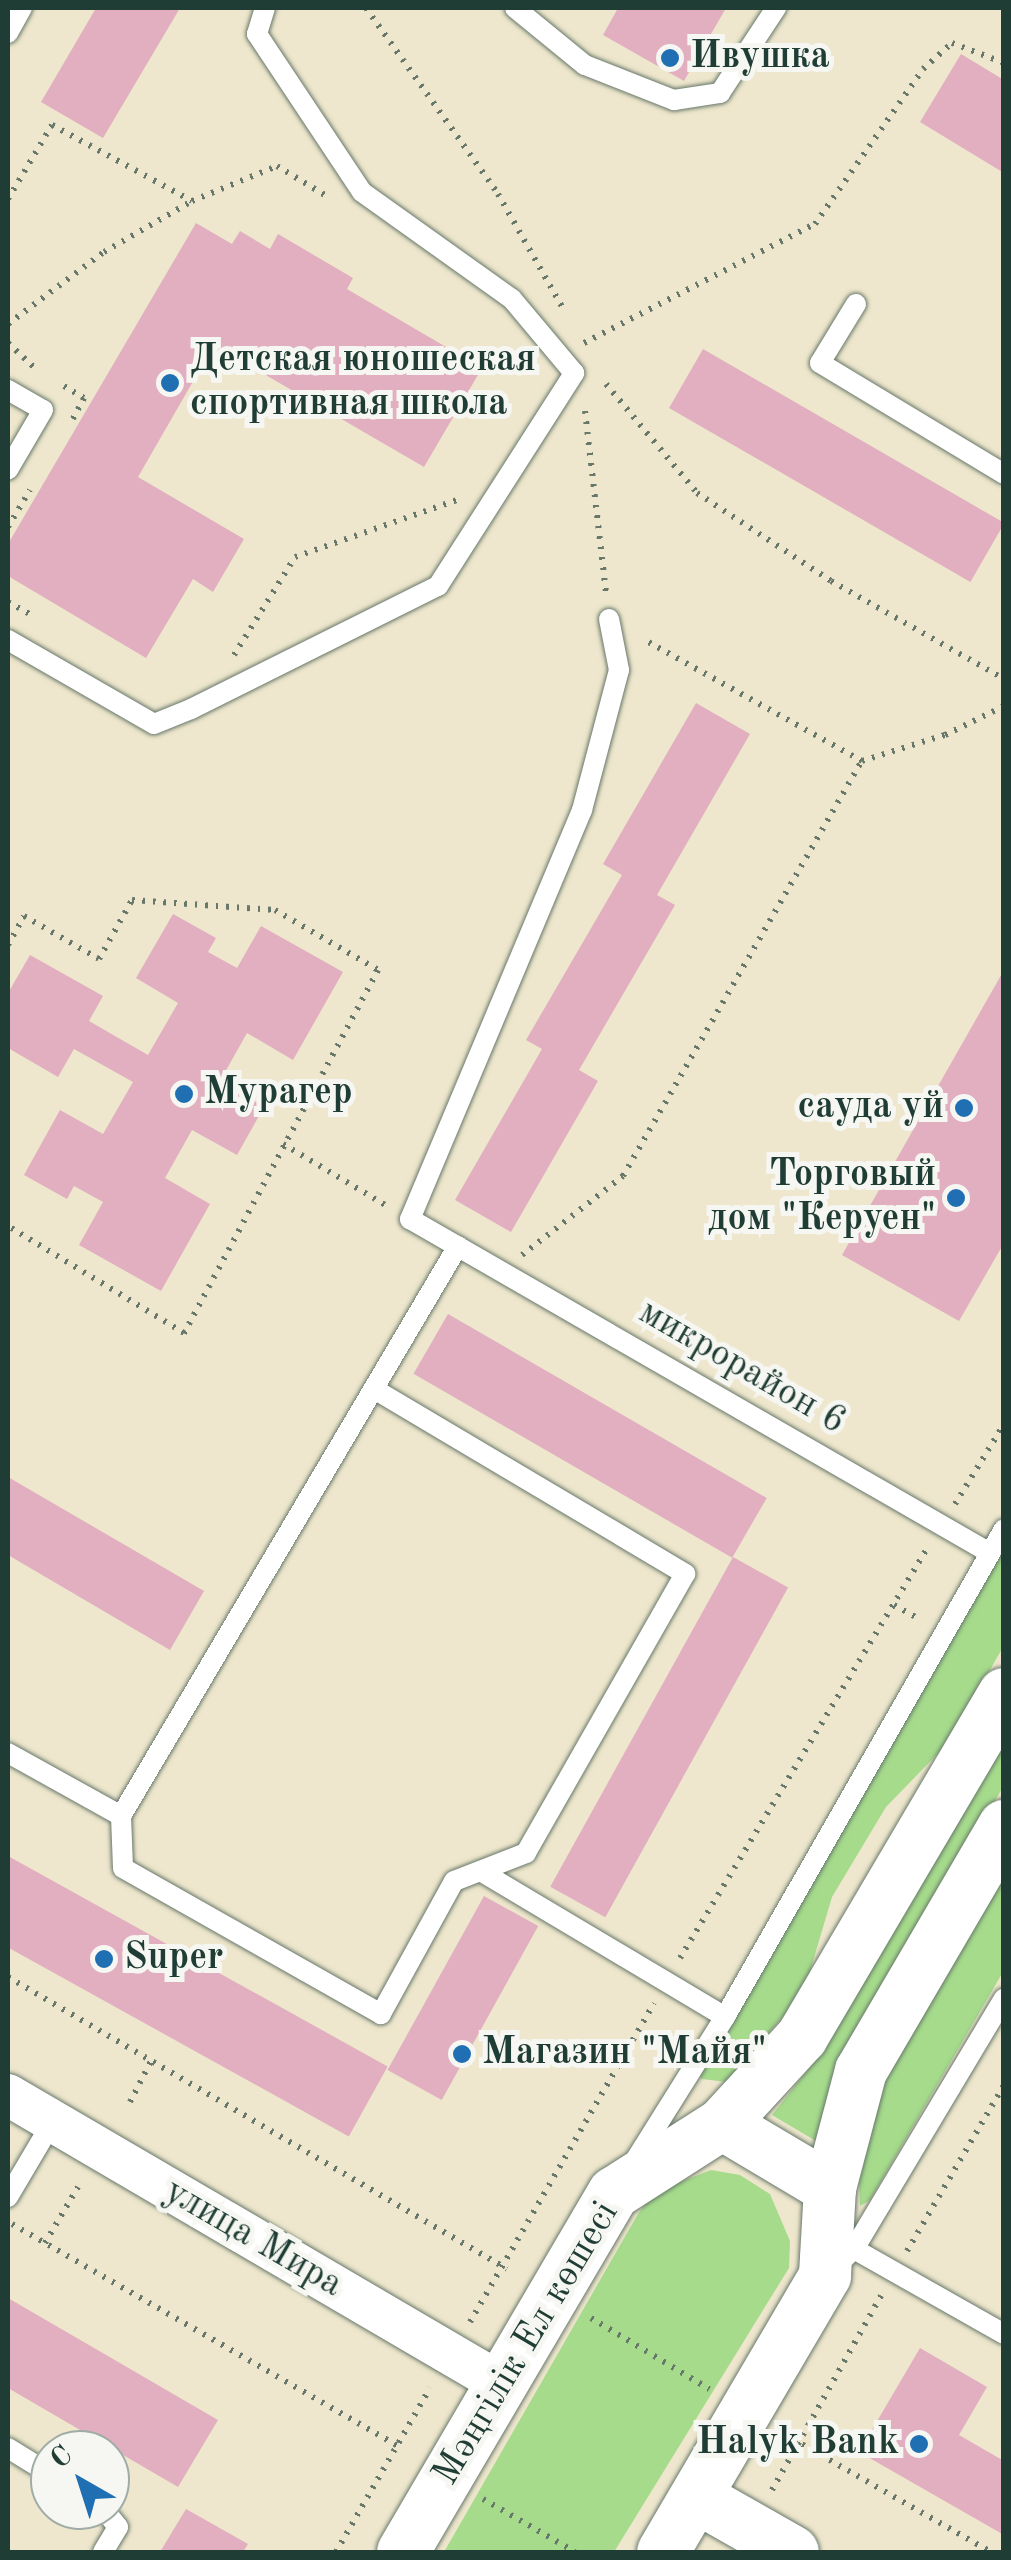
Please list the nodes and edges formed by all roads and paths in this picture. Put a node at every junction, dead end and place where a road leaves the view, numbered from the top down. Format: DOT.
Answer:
graph roads {
  1 [pos="22,8"];
  2 [pos="266,8"];
  3 [pos="515,8"];
  4 [pos="776,8"];
  5 [pos="8,33"];
  6 [pos="1004,63"];
  7 [pos="8,200"];
  8 [pos="192,200"];
  9 [pos="335,201"];
  10 [pos="856,304"];
  11 [pos="8,324"];
  12 [pos="583,344"];
  13 [pos="606,384"];
  14 [pos="8,390"];
  15 [pos="8,470"];
  16 [pos="1004,474"];
  17 [pos="475,494"];
  18 [pos="8,602"];
  19 [pos="609,619"];
  20 [pos="40,620"];
  21 [pos="8,640"];
  22 [pos="233,658"];
  23 [pos="1004,679"];
  24 [pos="1004,706"];
  25 [pos="862,761"];
  26 [pos="8,945"];
  27 [pos="283,1144"];
  28 [pos="410,1219"];
  29 [pos="8,1226"];
  30 [pos="458,1246"];
  31 [pos="374,1389"];
  32 [pos="1004,1529"];
  33 [pos="990,1553"];
  34 [pos="1004,1694"];
  35 [pos="8,1753"];
  36 [pos="121,1816"];
  37 [pos="1004,1826"];
  38 [pos="482,1872"];
  39 [pos="8,1977"];
  40 [pos="1004,1998"];
  41 [pos="725,2017"];
  42 [pos="152,2061"];
  43 [pos="1004,2085"];
  44 [pos="8,2095"];
  45 [pos="130,2102"];
  46 [pos="53,2121"];
  47 [pos="722,2124"];
  48 [pos="78,2186"];
  49 [pos="830,2188"];
  50 [pos="614,2193"];
  51 [pos="8,2197"];
  52 [pos="8,2221"];
  53 [pos="45,2243"];
  54 [pos="840,2262"];
  55 [pos="894,2272"];
  56 [pos="555,2296"];
  57 [pos="1004,2334"];
  58 [pos="500,2383"];
  59 [pos="747,2412"];
  60 [pos="798,2441"];
  61 [pos="397,2445"];
  62 [pos="8,2448"];
  63 [pos="30,2462"];
  64 [pos="478,2496"];
  65 [pos="698,2498"];
  66 [pos="116,2530"];
  67 [pos="772,2540"];
  68 [pos="103,2552"];
  69 [pos="404,2552"];
  70 [pos="575,2552"];
  71 [pos="663,2552"];
  72 [pos="991,2552"];
  1 -- 5 [label="lane"];
  2 -- 21 [label="lane"];
  3 -- 4 [label="lane"];
  6 -- 12 [label="path"];
  7 -- 8 [label="path"];
  8 -- 9 [label="path"];
  8 -- 11 [label="path"];
  10 -- 16 [label="lane"];
  13 -- 23 [label="path"];
  14 -- 15 [label="lane"];
  17 -- 22 [label="path"];
  18 -- 20 [label="path"];
  19 -- 28 [label="lane"];
  24 -- 25 [label="path"];
  26 -- 27 [label="path"];
  27 -- 28 [label="path"];
  27 -- 29 [label="path"];
  28 -- 30 [label="lane, микрорайон 6"];
  30 -- 31 [label="lane"];
  30 -- 33 [label="lane, микрорайон 6"];
  31 -- 36 [label="lane"];
  31 -- 38 [label="lane"];
  32 -- 33 [label="lane"];
  33 -- 41 [label="lane"];
  34 -- 47 [label="street, Мәңгілік Ел көшесі"];
  35 -- 36 [label="lane"];
  36 -- 38 [label="lane"];
  37 -- 49 [label="street"];
  38 -- 41 [label="lane"];
  39 -- 42 [label="path"];
  40 -- 54 [label="lane"];
  41 -- 50 [label="lane"];
  42 -- 45 [label="path"];
  42 -- 56 [label="path"];
  43 -- 55 [label="path"];
  44 -- 46 [label="street, улица Мира"];
  46 -- 51 [label="lane"];
  46 -- 58 [label="street, улица Мира"];
  47 -- 49 [label="street"];
  47 -- 50 [label="street, Мәңгілік Ел көшесі"];
  48 -- 53 [label="path"];
  49 -- 54 [label="street"];
  50 -- 56 [label="street, Мәңгілік Ел көшесі"];
  52 -- 53 [label="path"];
  53 -- 61 [label="path"];
  54 -- 55 [label="lane"];
  54 -- 59 [label="street"];
  55 -- 57 [label="lane"];
  55 -- 60 [label="path"];
  56 -- 58 [label="street, Мәңгілік Ел көшесі"];
  56 -- 59 [label="path"];
  58 -- 69 [label="street, Мәңгілік Ел көшесі"];
  59 -- 60 [label="path"];
  59 -- 65 [label="street"];
  60 -- 67 [label="path"];
  60 -- 72 [label="path"];
  62 -- 63 [label="lane"];
  64 -- 70 [label="path"];
  65 -- 67 [label="street"];
  65 -- 71 [label="street"];
  66 -- 68 [label="lane"];
}
